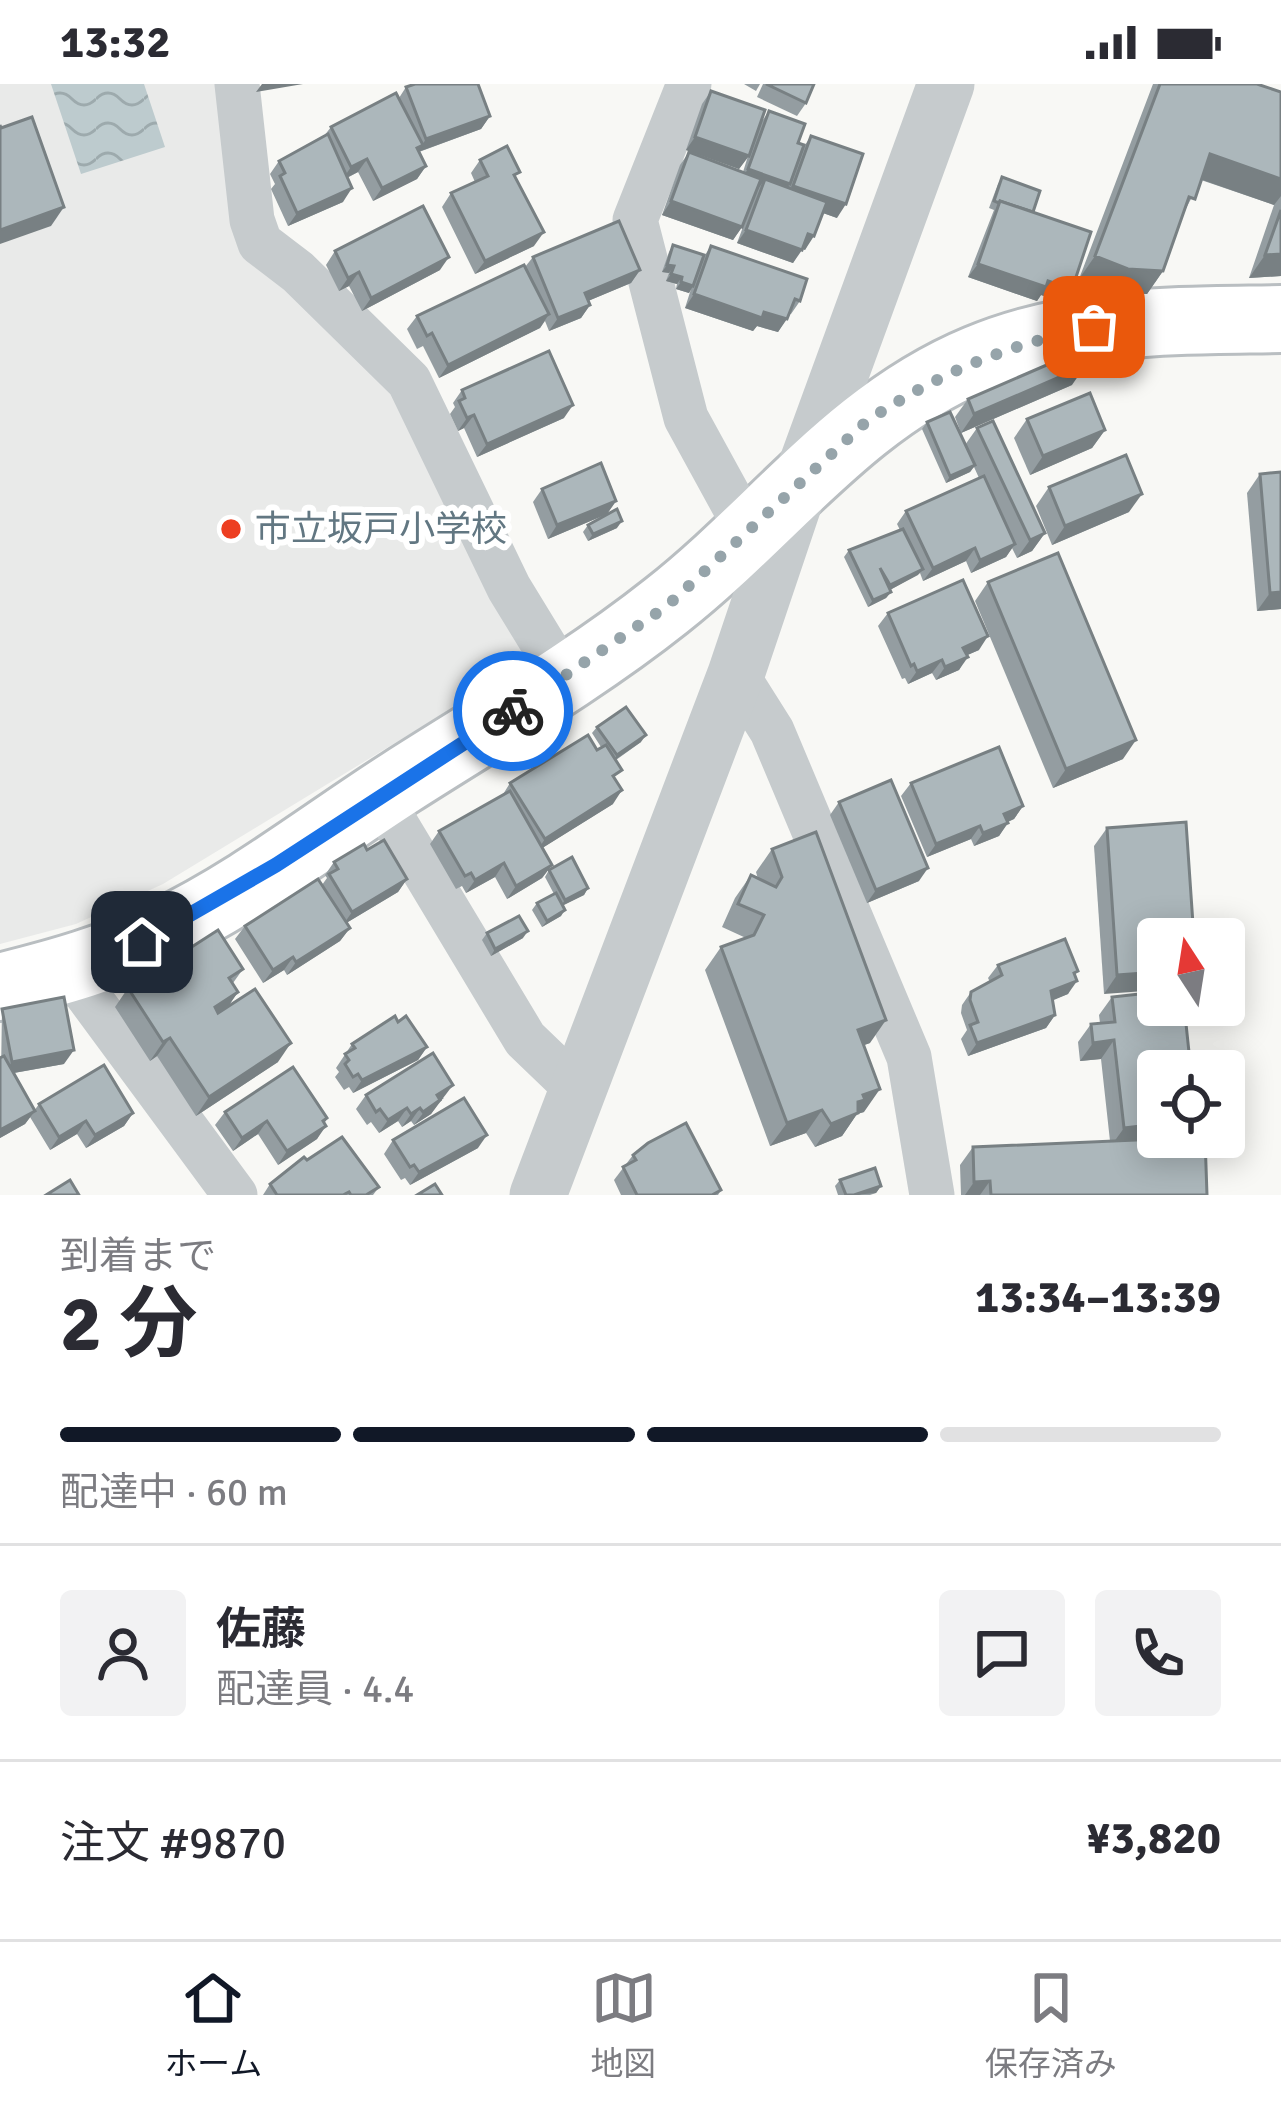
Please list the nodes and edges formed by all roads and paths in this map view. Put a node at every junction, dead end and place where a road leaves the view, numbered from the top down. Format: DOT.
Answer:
graph roads {
  1 [pos="237,84"];
  2 [pos="688,84"];
  3 [pos="946,84"];
  4 [pos="1281,320"];
  5 [pos="800,484"];
  6 [pos="749,533"];
  7 [pos="736,674"];
  8 [pos="565,678"];
  9 [pos="379,796"];
  10 [pos="69,970"];
  11 [pos="0,987"];
  12 [pos="577,1089"];
  13 [pos="235,1195"];
  14 [pos="538,1195"];
  15 [pos="932,1195"];
  1 -- 8 [label="street"];
  2 -- 6 [label="street"];
  3 -- 5 [label="street"];
  4 -- 5 [label="main road"];
  5 -- 6 [label="main road"];
  5 -- 7 [label="street"];
  6 -- 8 [label="main road"];
  7 -- 12 [label="street"];
  7 -- 15 [label="street"];
  8 -- 9 [label="main road"];
  9 -- 10 [label="main road"];
  9 -- 12 [label="street"];
  10 -- 11 [label="main road"];
  10 -- 13 [label="street"];
  12 -- 14 [label="street"];
}
